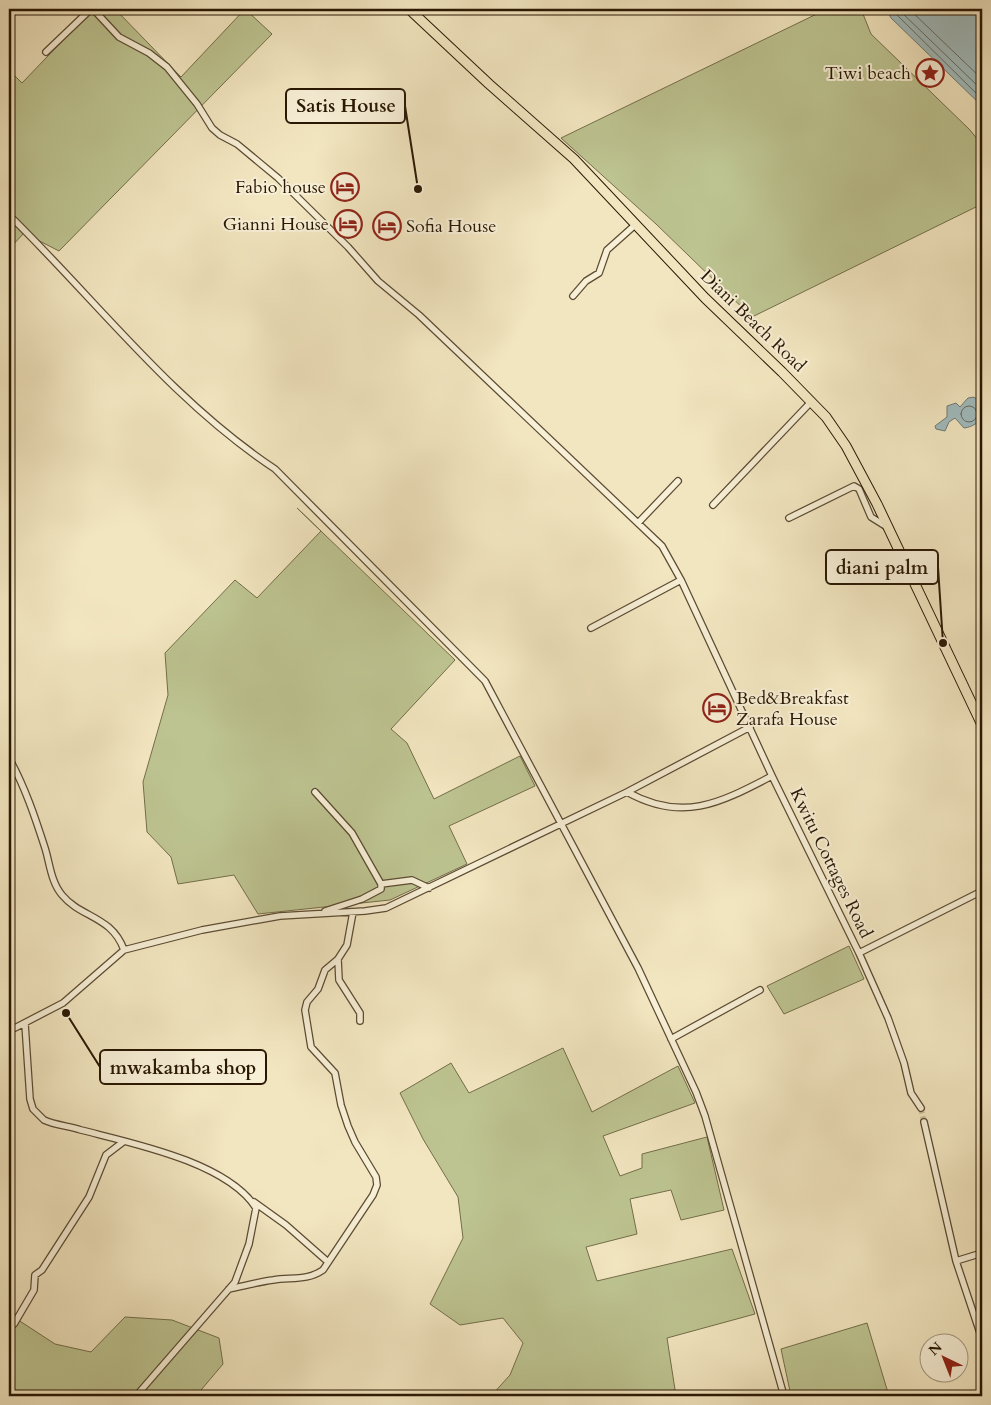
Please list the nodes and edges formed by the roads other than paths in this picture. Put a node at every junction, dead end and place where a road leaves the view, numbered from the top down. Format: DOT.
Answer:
graph roads {
  1 [pos="92,9"];
  2 [pos="409,9"];
  3 [pos="46,52"];
  4 [pos="9,216"];
  5 [pos="636,226"];
  6 [pos="573,296"];
  7 [pos="812,402"];
  8 [pos="678,481"];
  9 [pos="713,505"];
  10 [pos="788,518"];
  11 [pos="638,523"];
  12 [pos="888,527"];
  13 [pos="681,580"];
  14 [pos="591,628"];
  15 [pos="982,725"];
  16 [pos="750,727"];
  17 [pos="9,758"];
  18 [pos="772,776"];
  19 [pos="315,792"];
  20 [pos="627,792"];
  21 [pos="560,824"];
  22 [pos="381,884"];
  23 [pos="428,888"];
  24 [pos="982,891"];
  25 [pos="321,912"];
  26 [pos="353,912"];
  27 [pos="124,950"];
  28 [pos="859,954"];
  29 [pos="338,959"];
  30 [pos="760,990"];
  31 [pos="360,1021"];
  32 [pos="25,1024"];
  33 [pos="9,1031"];
  34 [pos="671,1039"];
  35 [pos="921,1108"];
  36 [pos="924,1122"];
  37 [pos="123,1142"];
  38 [pos="248,1198"];
  39 [pos="982,1253"];
  40 [pos="956,1261"];
  41 [pos="328,1262"];
  42 [pos="229,1289"];
  43 [pos="9,1309"];
  44 [pos="982,1339"];
  45 [pos="136,1396"];
  46 [pos="784,1396"];
  1 -- 3 [label="street"];
  1 -- 11 [label="street"];
  2 -- 5 [label="main road, Diani Beach Road"];
  4 -- 21 [label="street"];
  5 -- 6 [label="street"];
  5 -- 7 [label="main road, Diani Beach Road"];
  7 -- 9 [label="street"];
  7 -- 12 [label="main road, Diani Beach Road"];
  8 -- 11 [label="street"];
  10 -- 12 [label="street"];
  11 -- 13 [label="street"];
  12 -- 15 [label="main road, Diani Beach Road"];
  13 -- 14 [label="street"];
  13 -- 16 [label="street"];
  16 -- 18 [label="street"];
  16 -- 20 [label="street"];
  17 -- 27 [label="street"];
  18 -- 20 [label="street, Kwitu Cottages Road"];
  18 -- 28 [label="street, Kwitu Cottages Road"];
  19 -- 22 [label="street"];
  20 -- 21 [label="street"];
  21 -- 23 [label="street"];
  21 -- 34 [label="street"];
  22 -- 23 [label="street"];
  22 -- 25 [label="street"];
  23 -- 26 [label="street"];
  24 -- 28 [label="street, Kwitu Cottages Road"];
  25 -- 26 [label="street"];
  25 -- 27 [label="street"];
  26 -- 29 [label="street"];
  27 -- 32 [label="street"];
  28 -- 35 [label="street"];
  29 -- 31 [label="street"];
  29 -- 41 [label="street"];
  30 -- 34 [label="street"];
  32 -- 33 [label="street"];
  32 -- 37 [label="street"];
  34 -- 46 [label="street"];
  36 -- 40 [label="street"];
  37 -- 38 [label="street"];
  37 -- 43 [label="street"];
  38 -- 41 [label="street"];
  38 -- 42 [label="street"];
  39 -- 40 [label="street"];
  40 -- 44 [label="street"];
  41 -- 42 [label="street"];
  42 -- 45 [label="street"];
}
